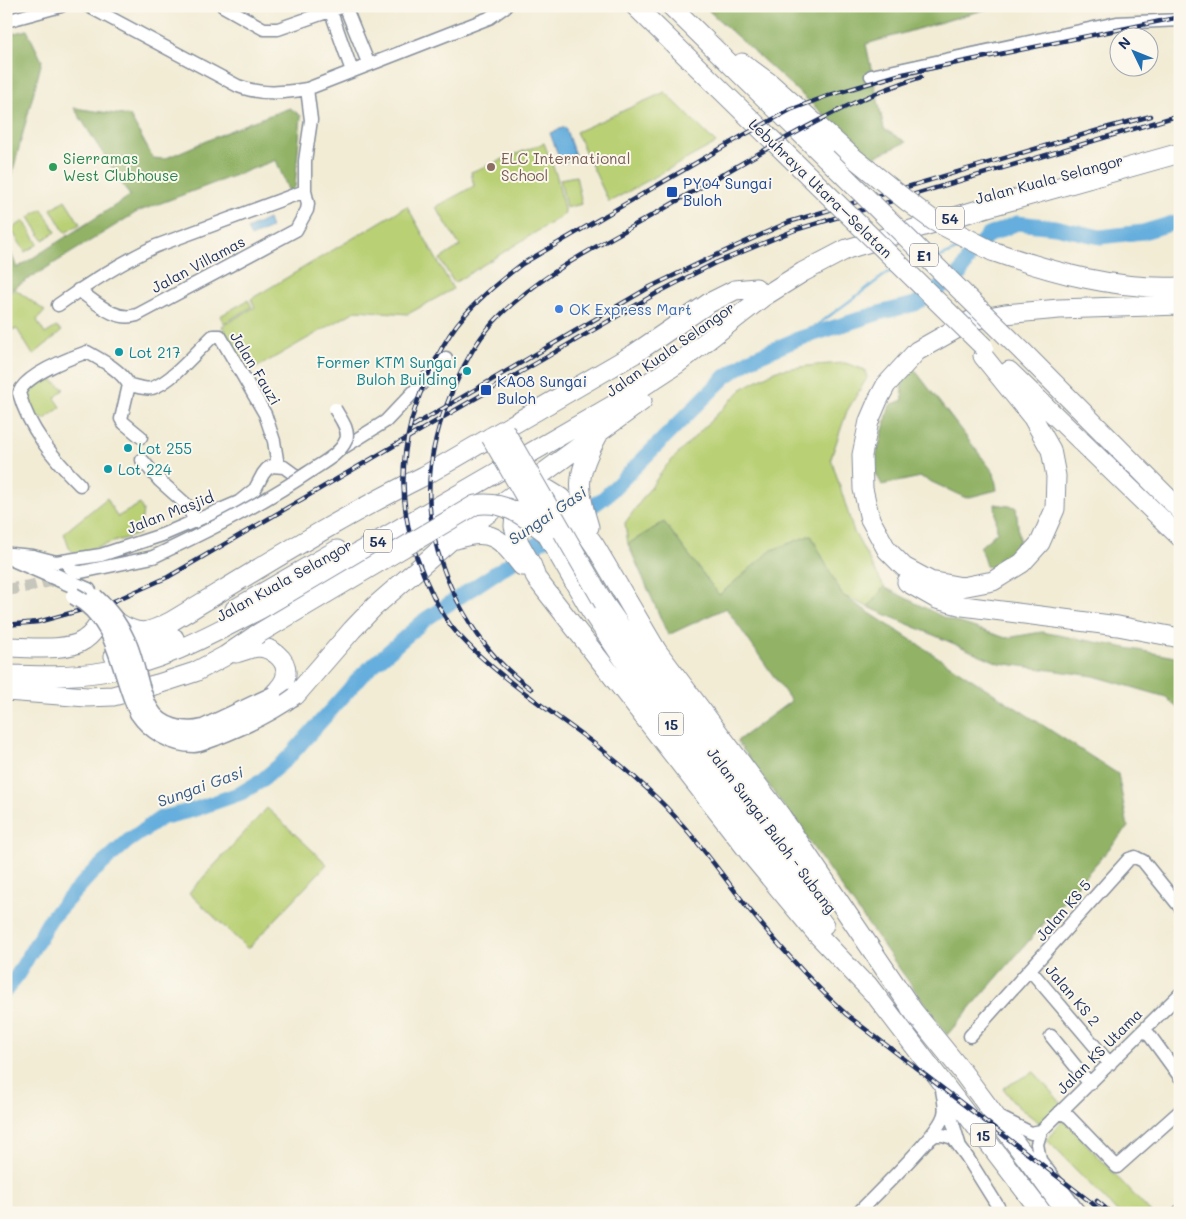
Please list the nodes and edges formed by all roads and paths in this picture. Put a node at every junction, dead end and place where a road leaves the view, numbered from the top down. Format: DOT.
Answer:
graph roads {
  1 [pos="61,6"];
  2 [pos="88,6"];
  3 [pos="223,6"];
  4 [pos="345,6"];
  5 [pos="506,6"];
  6 [pos="634,6"];
  7 [pos="671,6"];
  8 [pos="330,12"];
  9 [pos="1180,20"];
  10 [pos="6,21"];
  11 [pos="714,49"];
  12 [pos="369,65"];
  13 [pos="352,72"];
  14 [pos="871,76"];
  15 [pos="307,89"];
  16 [pos="1180,141"];
  17 [pos="1180,153"];
  18 [pos="305,191"];
  19 [pos="1180,287"];
  20 [pos="756,288"];
  21 [pos="78,290"];
  22 [pos="1180,296"];
  23 [pos="58,305"];
  24 [pos="1180,305"];
  25 [pos="983,352"];
  26 [pos="446,358"];
  27 [pos="676,364"];
  28 [pos="129,385"];
  29 [pos="334,409"];
  30 [pos="600,432"];
  31 [pos="498,433"];
  32 [pos="141,436"];
  33 [pos="142,460"];
  34 [pos="278,466"];
  35 [pos="424,476"];
  36 [pos="80,485"];
  37 [pos="575,506"];
  38 [pos="1180,510"];
  39 [pos="195,522"];
  40 [pos="546,533"];
  41 [pos="1180,537"];
  42 [pos="149,540"];
  43 [pos="450,541"];
  44 [pos="514,546"];
  45 [pos="6,554"];
  46 [pos="148,558"];
  47 [pos="66,561"];
  48 [pos="6,567"];
  49 [pos="96,570"];
  50 [pos="81,593"];
  51 [pos="234,609"];
  52 [pos="109,620"];
  53 [pos="1180,638"];
  54 [pos="6,647"];
  55 [pos="225,656"];
  56 [pos="6,663"];
  57 [pos="6,675"];
  58 [pos="6,690"];
  59 [pos="273,695"];
  60 [pos="295,696"];
  61 [pos="763,830"];
  62 [pos="1180,907"];
  63 [pos="1031,971"];
  64 [pos="874,994"];
  65 [pos="1180,994"];
  66 [pos="918,1018"];
  67 [pos="1145,1029"];
  68 [pos="970,1036"];
  69 [pos="1051,1036"];
  70 [pos="1110,1064"];
  71 [pos="929,1066"];
  72 [pos="1180,1077"];
  73 [pos="1090,1084"];
  74 [pos="942,1090"];
  75 [pos="1180,1111"];
  76 [pos="1060,1112"];
  77 [pos="994,1114"];
  78 [pos="1041,1131"];
  79 [pos="924,1144"];
  80 [pos="960,1147"];
  81 [pos="1069,1212"];
  82 [pos="858,1213"];
  83 [pos="1002,1213"];
  84 [pos="1042,1213"];
  1 -- 10 [label="street"];
  2 -- 15 [label="street"];
  3 -- 8 [label="street"];
  4 -- 8 [label="street"];
  4 -- 12 [label="street"];
  5 -- 12 [label="street"];
  6 -- 25 [label="highway, Lebuhraya Utara–Selatan / E1, bridge"];
  7 -- 11 [label="highway, Lebuhraya Utara–Selatan / E1"];
  8 -- 13 [label="street"];
  9 -- 14 [label="street"];
  11 -- 19 [label="highway, bridge"];
  11 -- 38 [label="highway, Lebuhraya Utara–Selatan / E1, bridge"];
  12 -- 13 [label="street"];
  13 -- 15 [label="street"];
  15 -- 18 [label="street, Jalan Villamas"];
  16 -- 20 [label="highway, Jalan Kuala Selangor / 54"];
  17 -- 27 [label="highway, Jalan Kuala Selangor / 54"];
  18 -- 21 [label="street, Jalan Villamas"];
  18 -- 21 [label="street, Jalan Villamas"];
  20 -- 31 [label="highway"];
  20 -- 51 [label="highway, Jalan Kuala Selangor / 54"];
  21 -- 23 [label="street, Jalan Villamas"];
  22 -- 53 [label="highway"];
  24 -- 25 [label="highway"];
  25 -- 41 [label="highway, Lebuhraya Utara–Selatan / E1"];
  26 -- 34 [label="street"];
  27 -- 30 [label="highway"];
  27 -- 57 [label="highway, Jalan Kuala Selangor / 54"];
  28 -- 32 [label="street"];
  28 -- 34 [label="street, Jalan Fauzi"];
  28 -- 36 [label="street"];
  29 -- 46 [label="street, bridge"];
  30 -- 37 [label="highway"];
  30 -- 43 [label="highway"];
  31 -- 35 [label="highway"];
  31 -- 40 [label="highway, Jalan Sungai Buloh - Subang / 15, bridge"];
  31 -- 61 [label="highway, Jalan Sungai Buloh - Subang / 15, bridge"];
  33 -- 39 [label="street"];
  34 -- 39 [label="street, Jalan Masjid"];
  35 -- 51 [label="highway"];
  35 -- 52 [label="highway"];
  37 -- 44 [label="highway"];
  37 -- 66 [label="highway"];
  39 -- 42 [label="street, Jalan Masjid"];
  40 -- 55 [label="highway, bridge"];
  40 -- 61 [label="highway, Jalan Sungai Buloh - Subang / 15"];
  42 -- 46 [label="street"];
  42 -- 47 [label="street, Jalan Masjid"];
  43 -- 44 [label="highway"];
  43 -- 60 [label="highway"];
  44 -- 64 [label="highway"];
  45 -- 47 [label="street, Jalan Masjid"];
  45 -- 50 [label="main road"];
  46 -- 49 [label="street"];
  47 -- 49 [label="street"];
  48 -- 50 [label="main road"];
  49 -- 50 [label="street"];
  50 -- 52 [label="main road, bridge"];
  51 -- 56 [label="highway, Jalan Kuala Selangor / 54"];
  52 -- 54 [label="highway"];
  52 -- 59 [label="main road, bridge"];
  52 -- 60 [label="main road, bridge"];
  55 -- 58 [label="highway"];
  55 -- 59 [label="highway"];
  61 -- 64 [label="highway, Jalan Sungai Buloh - Subang / 15"];
  61 -- 66 [label="highway, Jalan Sungai Buloh - Subang / 15"];
  62 -- 63 [label="street, Jalan KS 5"];
  63 -- 68 [label="street, Jalan KS 5"];
  63 -- 70 [label="street, Jalan KS 2"];
  64 -- 71 [label="highway, Jalan Sungai Buloh - Subang / 15"];
  65 -- 67 [label="street, Jalan KS Utama"];
  66 -- 77 [label="highway, Jalan Sungai Buloh - Subang / 15"];
  67 -- 70 [label="street, Jalan KS Utama"];
  67 -- 72 [label="street"];
  69 -- 73 [label="street"];
  70 -- 73 [label="street, Jalan KS Utama"];
  71 -- 74 [label="street"];
  71 -- 84 [label="highway, Jalan Sungai Buloh - Subang / 15"];
  73 -- 76 [label="street, Jalan KS Utama"];
  74 -- 79 [label="street"];
  74 -- 80 [label="street"];
  75 -- 76 [label="street"];
  76 -- 78 [label="street, Jalan KS Utama"];
  77 -- 78 [label="street"];
  77 -- 81 [label="highway, Jalan Sungai Buloh - Subang / 15"];
  78 -- 81 [label="street"];
  79 -- 80 [label="street"];
  79 -- 82 [label="street"];
  80 -- 83 [label="street"];
}
